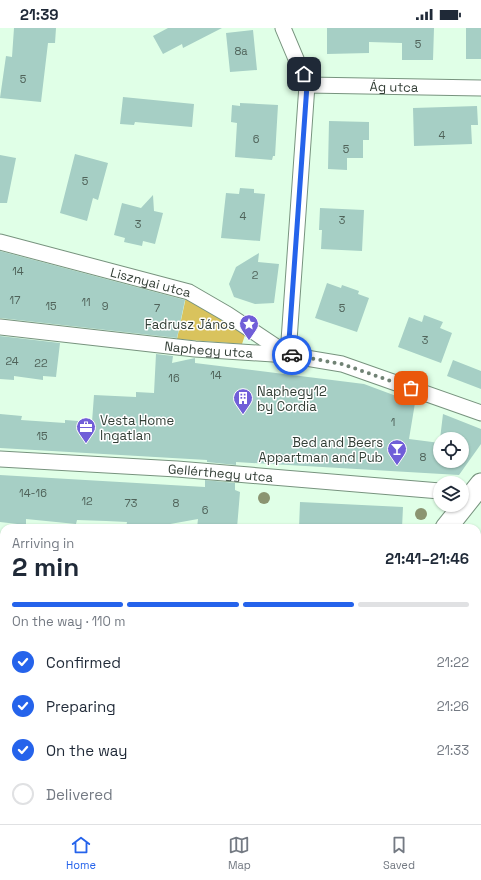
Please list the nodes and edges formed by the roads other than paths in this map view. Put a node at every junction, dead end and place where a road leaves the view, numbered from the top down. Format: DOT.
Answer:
graph roads {
  1 [pos="283,28"];
  2 [pos="307,85"];
  3 [pos="481,88"];
  4 [pos="0,242"];
  5 [pos="0,327"];
  6 [pos="288,355"];
  7 [pos="481,413"];
  8 [pos="0,459"];
  9 [pos="433,490"];
  10 [pos="472,490"];
  11 [pos="449,524"];
  1 -- 2 [label="street"];
  2 -- 3 [label="street, Ág utca"];
  2 -- 6 [label="street"];
  4 -- 6 [label="street, Lisznyai utca"];
  5 -- 6 [label="street, Naphegy utca"];
  6 -- 7 [label="street, Naphegy utca"];
  8 -- 9 [label="street, Gellérthegy utca"];
  10 -- 11 [label="street"];
}
